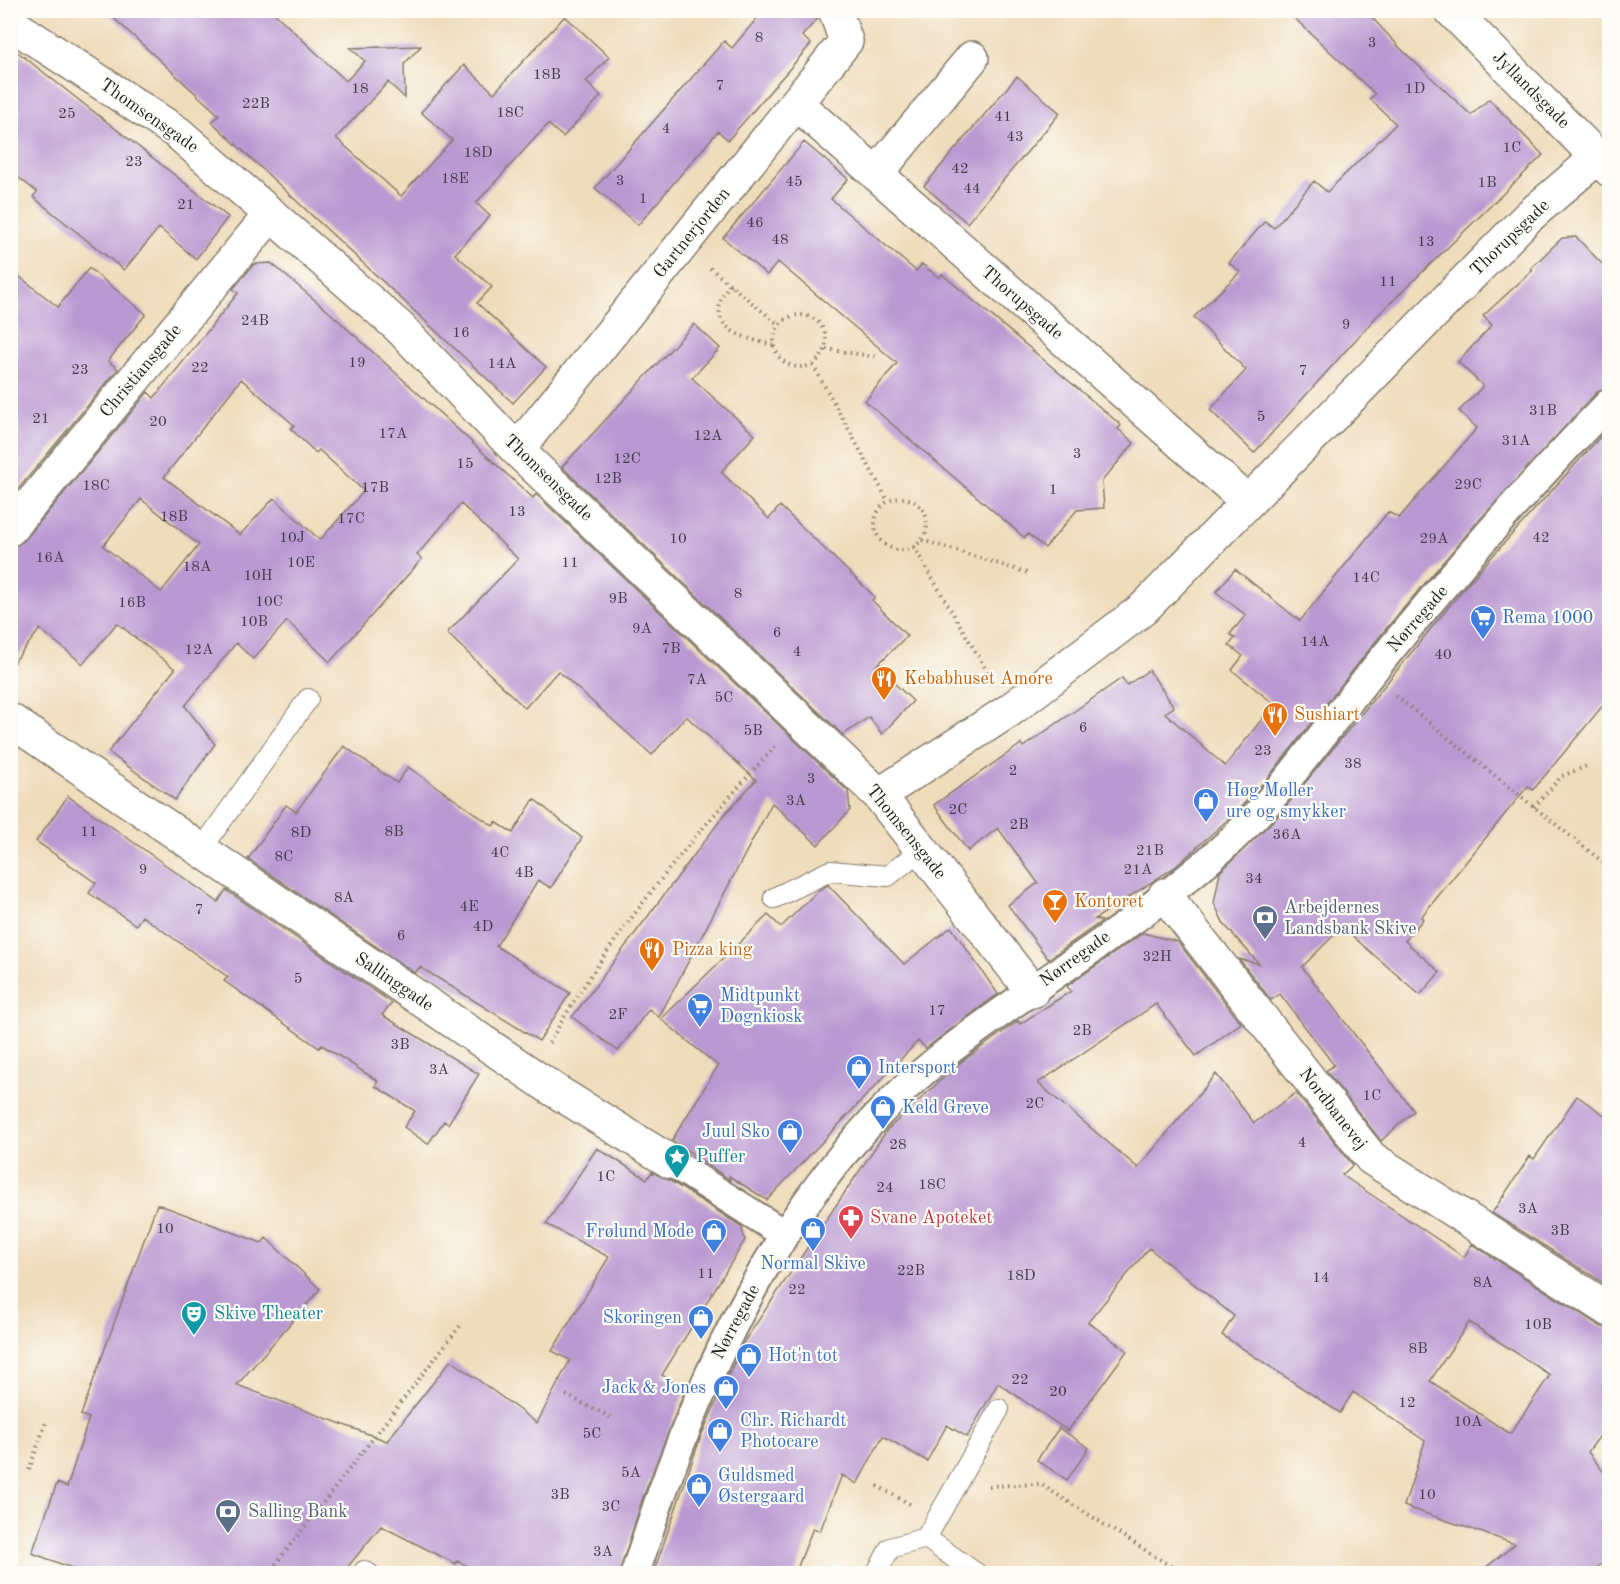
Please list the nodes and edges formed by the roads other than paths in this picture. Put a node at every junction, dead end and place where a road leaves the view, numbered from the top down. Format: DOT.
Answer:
graph roads {
  1 [pos="835,10"];
  2 [pos="1451,10"];
  3 [pos="10,23"];
  4 [pos="972,58"];
  5 [pos="797,104"];
  6 [pos="1604,163"];
  7 [pos="876,174"];
  8 [pos="271,214"];
  9 [pos="1610,402"];
  10 [pos="518,450"];
  11 [pos="1247,501"];
  12 [pos="10,529"];
  13 [pos="308,699"];
  14 [pos="10,720"];
  15 [pos="879,795"];
  16 [pos="922,849"];
  17 [pos="201,850"];
  18 [pos="1165,895"];
  19 [pos="774,898"];
  20 [pos="1032,991"];
  21 [pos="671,1162"];
  22 [pos="784,1234"];
  23 [pos="1610,1310"];
  24 [pos="999,1409"];
  25 [pos="926,1538"];
  26 [pos="635,1574"];
  27 [pos="876,1574"];
  28 [pos="977,1574"];
  1 -- 5 [label="street, Gartnerjorden"];
  2 -- 6 [label="street, Jyllandsgade"];
  3 -- 8 [label="street, Thomsensgade"];
  4 -- 7 [label="street"];
  5 -- 7 [label="street, Thorupsgade"];
  5 -- 10 [label="street, Gartnerjorden"];
  6 -- 11 [label="street, Thorupsgade"];
  7 -- 11 [label="street, Thorupsgade"];
  8 -- 10 [label="street, Thomsensgade"];
  8 -- 12 [label="street, Christiansgade"];
  9 -- 18 [label="street, Nørregade"];
  10 -- 15 [label="street, Thomsensgade"];
  11 -- 15 [label="street, Thorupsgade"];
  13 -- 17 [label="lane"];
  14 -- 17 [label="street, Sallinggade"];
  15 -- 16 [label="street, Thomsensgade"];
  16 -- 19 [label="lane"];
  16 -- 20 [label="street, Thomsensgade"];
  17 -- 21 [label="street, Sallinggade"];
  18 -- 20 [label="street, Nørregade"];
  18 -- 23 [label="street, Nordbanevej"];
  20 -- 22 [label="street, Nørregade"];
  21 -- 22 [label="street, Sallinggade"];
  22 -- 26 [label="street, Nørregade"];
  24 -- 25 [label="lane"];
  25 -- 27 [label="lane"];
  25 -- 28 [label="lane"];
}
